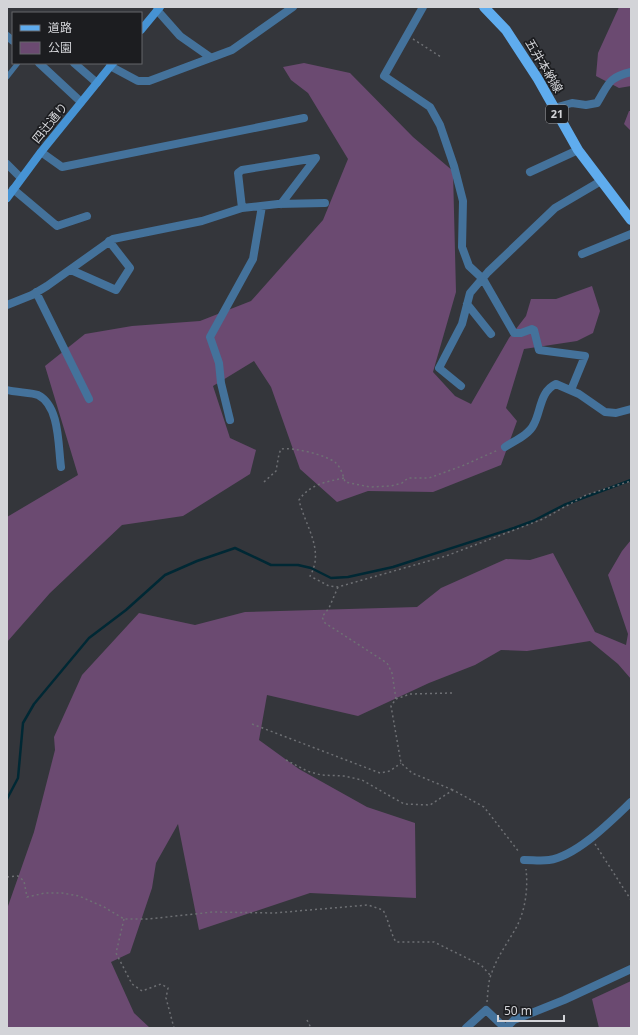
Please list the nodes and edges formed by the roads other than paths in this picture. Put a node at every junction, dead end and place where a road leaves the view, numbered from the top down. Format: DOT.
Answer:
graph roads {
  1 [pos="293,7"];
  2 [pos="422,7"];
  3 [pos="484,7"];
  4 [pos="159,9"];
  5 [pos="142,29"];
  6 [pos="210,57"];
  7 [pos="17,64"];
  8 [pos="40,64"];
  9 [pos="75,64"];
  10 [pos="111,65"];
  11 [pos="631,72"];
  12 [pos="7,76"];
  13 [pos="97,83"];
  14 [pos="82,102"];
  15 [pos="554,108"];
  16 [pos="304,118"];
  17 [pos="578,150"];
  18 [pos="41,152"];
  19 [pos="7,164"];
  20 [pos="530,172"];
  21 [pos="21,178"];
  22 [pos="601,181"];
  23 [pos="13,189"];
  24 [pos="7,198"];
  25 [pos="325,203"];
  26 [pos="281,204"];
  27 [pos="262,206"];
  28 [pos="242,208"];
  29 [pos="87,216"];
  30 [pos="631,220"];
  31 [pos="631,234"];
  32 [pos="109,241"];
  33 [pos="582,254"];
  34 [pos="71,270"];
  35 [pos="483,279"];
  36 [pos="36,292"];
  37 [pos="467,304"];
  38 [pos="7,305"];
  39 [pos="491,334"];
  40 [pos="462,386"];
  41 [pos="7,390"];
  42 [pos="570,390"];
  43 [pos="89,399"];
  44 [pos="631,409"];
  45 [pos="230,420"];
  46 [pos="505,447"];
  47 [pos="61,467"];
  48 [pos="631,802"];
  49 [pos="524,860"];
  50 [pos="631,969"];
  51 [pos="466,1028"];
  52 [pos="506,1028"];
  1 -- 6 [label="street"];
  2 -- 35 [label="street"];
  3 -- 15 [label="main road, 五井本納線 / 21"];
  4 -- 5 [label="street"];
  4 -- 6 [label="street"];
  6 -- 10 [label="street"];
  7 -- 12 [label="lane"];
  8 -- 14 [label="street"];
  9 -- 13 [label="street"];
  10 -- 13 [label="street, 四辻通り"];
  11 -- 15 [label="street"];
  13 -- 14 [label="street, 四辻通り"];
  14 -- 18 [label="street, 四辻通り"];
  15 -- 17 [label="main road, 五井本納線 / 21"];
  16 -- 18 [label="street"];
  17 -- 20 [label="street"];
  17 -- 22 [label="main road, 五井本納線 / 21"];
  18 -- 21 [label="street, 四辻通り"];
  19 -- 21 [label="street"];
  21 -- 23 [label="street, 四辻通り"];
  22 -- 30 [label="main road, 五井本納線 / 21"];
  22 -- 35 [label="street"];
  23 -- 24 [label="street, 四辻通り"];
  23 -- 29 [label="street"];
  25 -- 26 [label="street"];
  26 -- 27 [label="street"];
  26 -- 28 [label="street"];
  27 -- 28 [label="street"];
  27 -- 45 [label="street"];
  28 -- 32 [label="street"];
  31 -- 33 [label="street"];
  32 -- 34 [label="street"];
  32 -- 34 [label="street"];
  34 -- 36 [label="street"];
  35 -- 37 [label="street"];
  35 -- 42 [label="street"];
  36 -- 38 [label="street"];
  36 -- 43 [label="street"];
  37 -- 39 [label="street"];
  37 -- 40 [label="street"];
  41 -- 47 [label="street"];
  42 -- 44 [label="street"];
  42 -- 46 [label="street"];
  48 -- 49 [label="street"];
  50 -- 52 [label="street"];
  51 -- 52 [label="street"];
}
